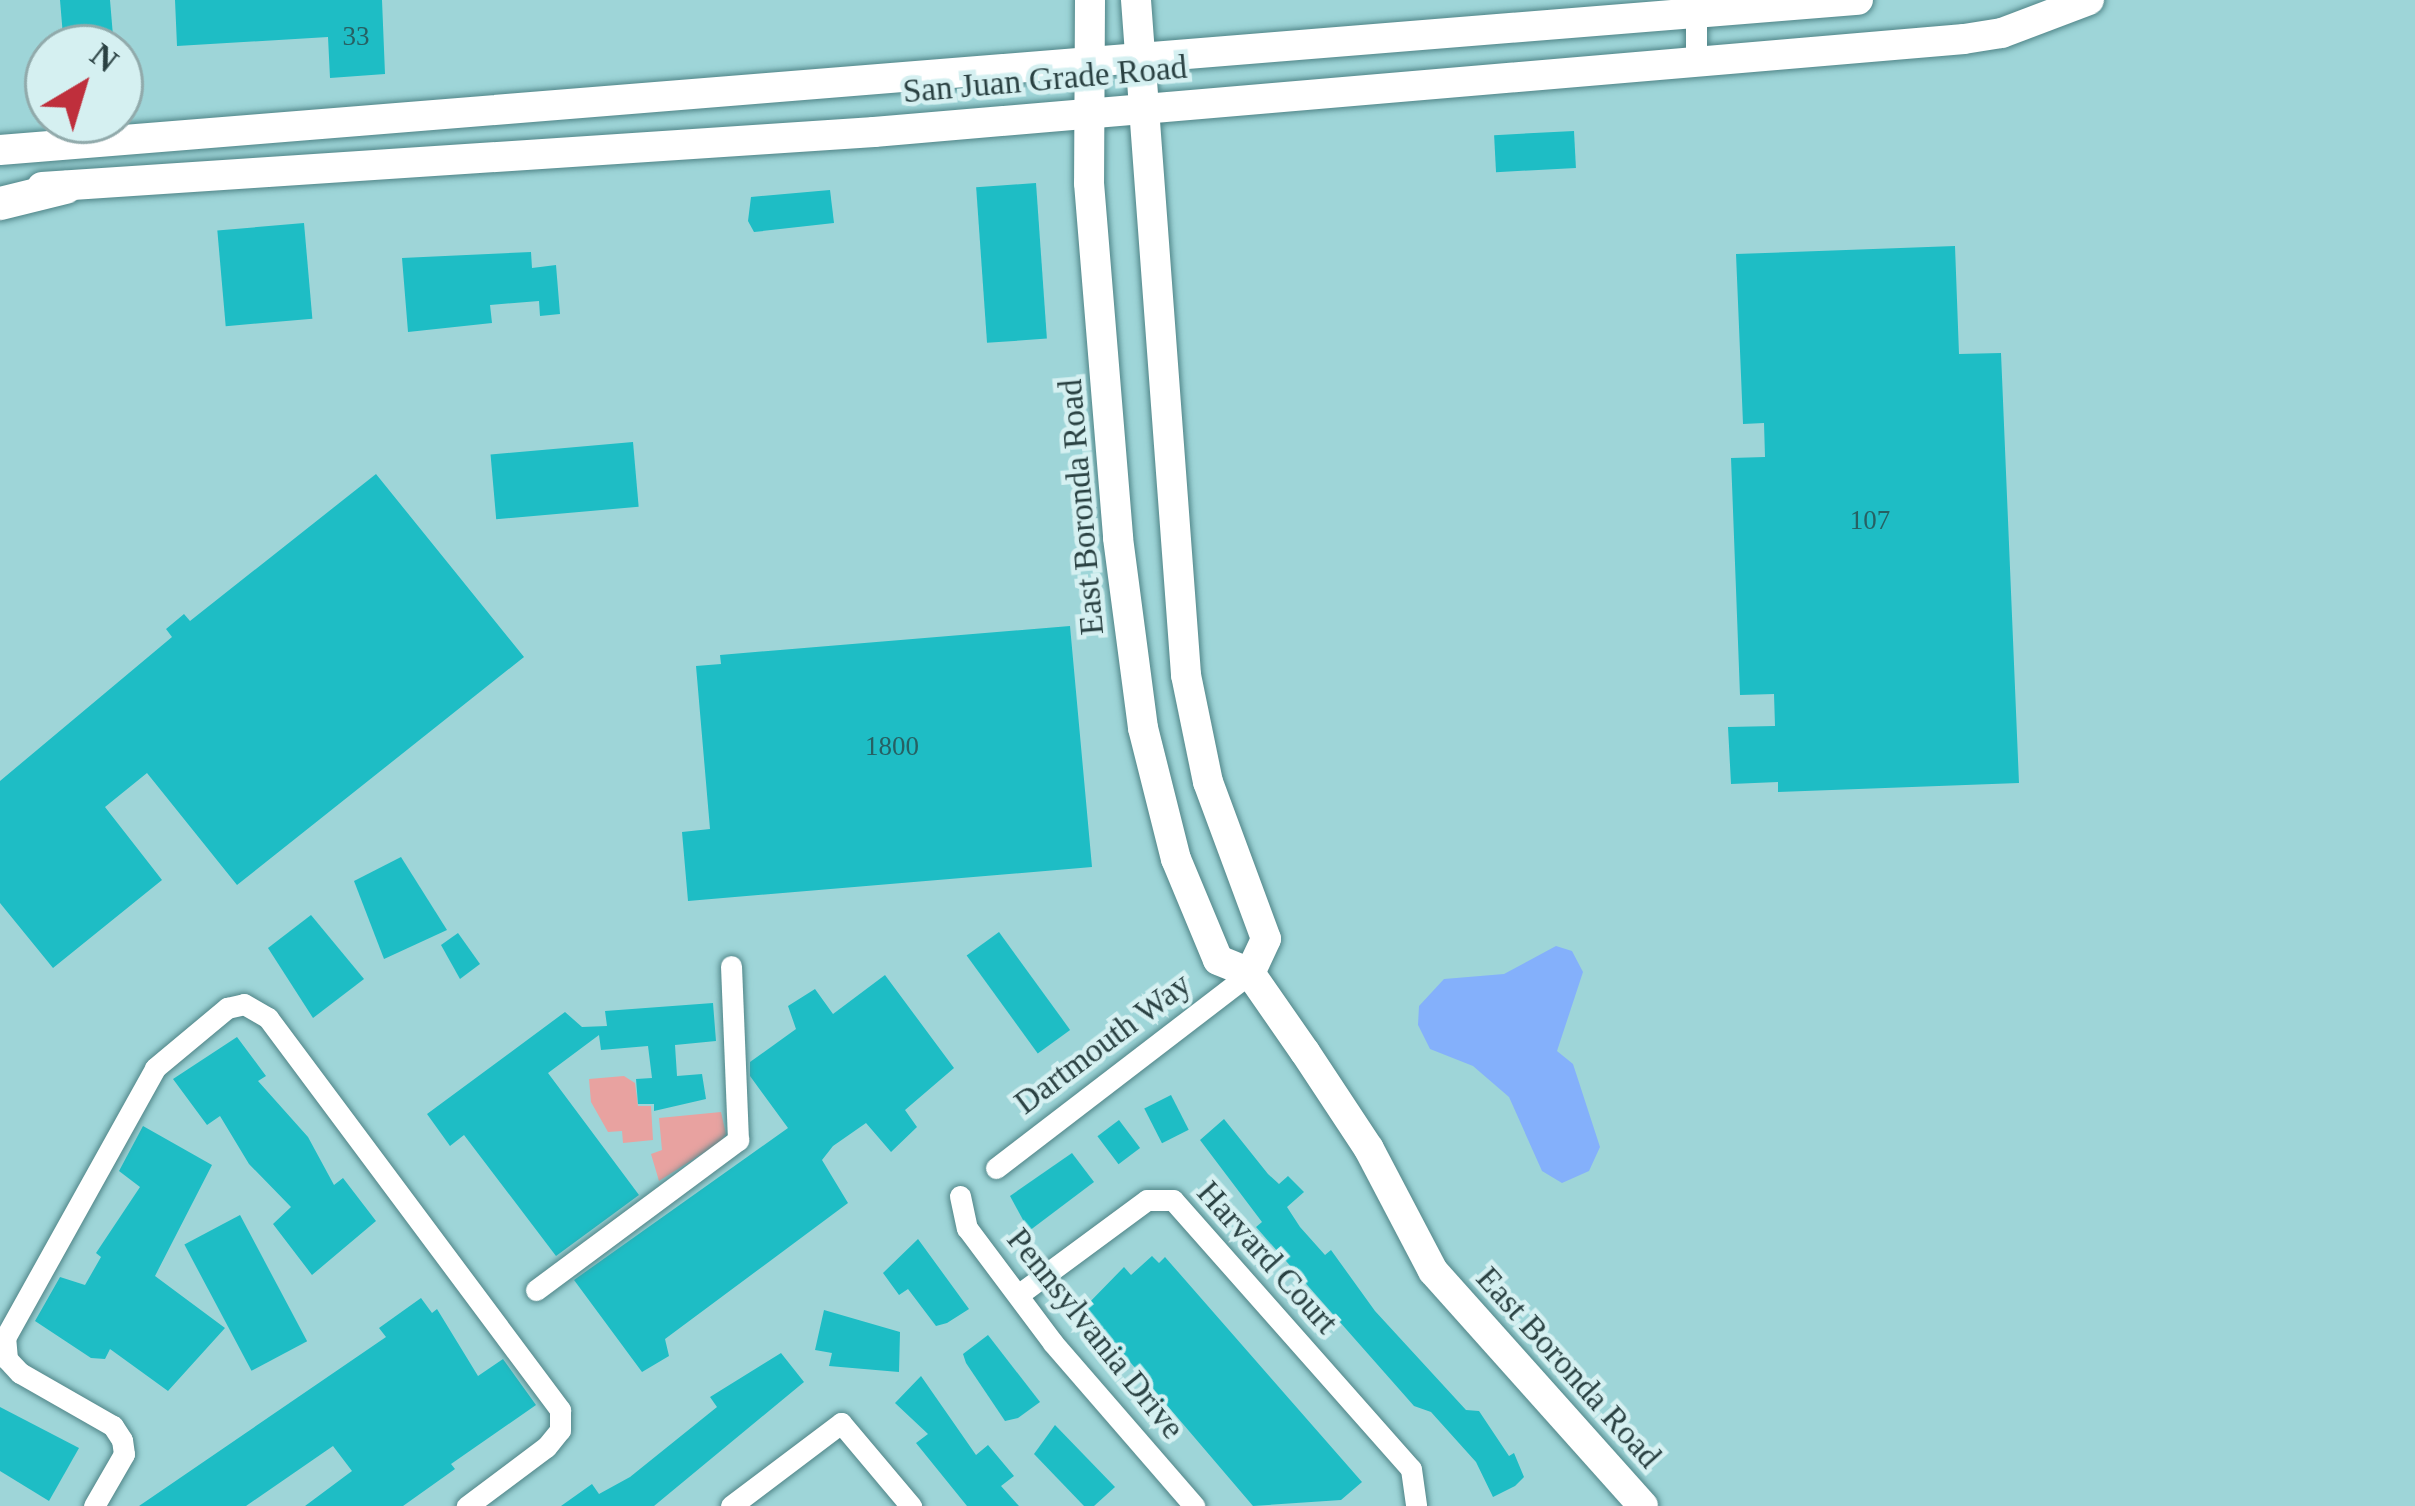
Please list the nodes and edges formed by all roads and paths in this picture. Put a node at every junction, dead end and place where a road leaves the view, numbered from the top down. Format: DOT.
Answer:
graph roads {
  1 [pos="1090,0"];
  2 [pos="1136,0"];
  3 [pos="1858,0"];
  4 [pos="2089,0"];
  5 [pos="1696,7"];
  6 [pos="1696,60"];
  7 [pos="1141,62"];
  8 [pos="1090,66"];
  9 [pos="1145,107"];
  10 [pos="1088,115"];
  11 [pos="0,150"];
  12 [pos="0,187"];
  13 [pos="65,188"];
  14 [pos="0,202"];
  15 [pos="731,966"];
  16 [pos="1250,973"];
  17 [pos="996,1168"];
  18 [pos="959,1196"];
  19 [pos="536,1290"];
  20 [pos="1018,1295"];
  21 [pos="94,1506"];
  22 [pos="467,1506"];
  23 [pos="730,1506"];
  24 [pos="911,1506"];
  25 [pos="1194,1506"];
  26 [pos="1415,1506"];
  27 [pos="1643,1506"];
  1 -- 8 [label="main road, East Boronda Road"];
  2 -- 7 [label="main road"];
  3 -- 5 [label="main road, San Juan Grade Road"];
  4 -- 6 [label="main road, San Juan Grade Road"];
  5 -- 6 [label="street"];
  5 -- 7 [label="main road, San Juan Grade Road"];
  6 -- 9 [label="main road, San Juan Grade Road"];
  7 -- 8 [label="main road, San Juan Grade Road"];
  7 -- 9 [label="main road"];
  8 -- 10 [label="main road, East Boronda Road"];
  8 -- 11 [label="main road, San Juan Grade Road"];
  9 -- 10 [label="main road, San Juan Grade Road"];
  9 -- 16 [label="main road"];
  10 -- 13 [label="main road, San Juan Grade Road"];
  10 -- 16 [label="main road, East Boronda Road"];
  12 -- 13 [label="main road, San Juan Grade Road"];
  13 -- 14 [label="main road"];
  15 -- 19 [label="street"];
  16 -- 17 [label="street, Dartmouth Way"];
  16 -- 27 [label="main road, East Boronda Road"];
  18 -- 20 [label="street, Pennsylvania Drive"];
  20 -- 25 [label="street, Pennsylvania Drive"];
  20 -- 26 [label="street, Harvard Court"];
  21 -- 22 [label="street"];
  23 -- 24 [label="street"];
}
